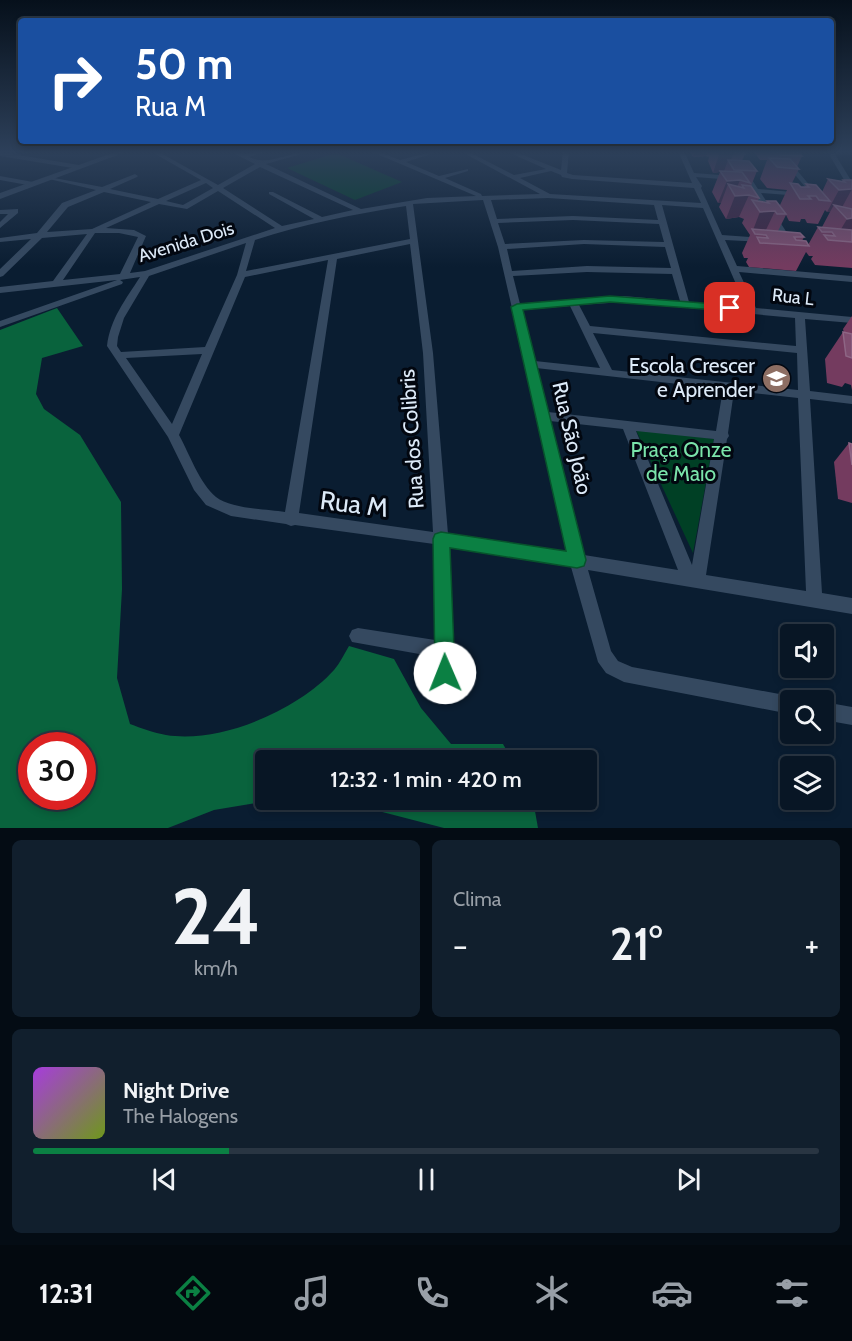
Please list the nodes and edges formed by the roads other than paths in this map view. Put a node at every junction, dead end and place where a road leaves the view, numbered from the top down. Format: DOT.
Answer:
graph roads {
  1 [pos="17,190"];
  2 [pos="100,190"];
  3 [pos="104,190"];
  4 [pos="184,190"];
  5 [pos="217,190"];
  6 [pos="222,190"];
  7 [pos="316,190"];
  8 [pos="468,190"];
  9 [pos="537,190"];
  10 [pos="700,190"];
  11 [pos="810,190"];
  12 [pos="757,191"];
  13 [pos="271,192"];
  14 [pos="814,194"];
  15 [pos="824,195"];
  16 [pos="0,196"];
  17 [pos="548,196"];
  18 [pos="486,197"];
  19 [pos="156,202"];
  20 [pos="409,202"];
  21 [pos="657,202"];
  22 [pos="707,206"];
  23 [pos="360,210"];
  24 [pos="0,212"];
  25 [pos="321,220"];
  26 [pos="495,221"];
  27 [pos="662,222"];
  28 [pos="0,226"];
  29 [pos="281,229"];
  30 [pos="93,231"];
  31 [pos="39,236"];
  32 [pos="722,237"];
  33 [pos="251,239"];
  34 [pos="0,240"];
  35 [pos="414,241"];
  36 [pos="789,242"];
  37 [pos="800,243"];
  38 [pos="668,245"];
  39 [pos="502,247"];
  40 [pos="333,257"];
  41 [pos="736,269"];
  42 [pos="676,271"];
  43 [pos="0,274"];
  44 [pos="146,274"];
  45 [pos="507,274"];
  46 [pos="241,275"];
  47 [pos="124,276"];
  48 [pos="852,279"];
  49 [pos="56,284"];
  50 [pos="0,290"];
  51 [pos="573,302"];
  52 [pos="685,304"];
  53 [pos="517,307"];
  54 [pos="752,310"];
  55 [pos="800,315"];
  56 [pos="852,320"];
  57 [pos="0,324"];
  58 [pos="588,328"];
  59 [pos="210,350"];
  60 [pos="803,350"];
  61 [pos="117,355"];
  62 [pos="531,364"];
  63 [pos="607,372"];
  64 [pos="729,387"];
  65 [pos="806,395"];
  66 [pos="852,400"];
  67 [pos="544,416"];
  68 [pos="627,424"];
  69 [pos="172,435"];
  70 [pos="723,436"];
  71 [pos="291,520"];
  72 [pos="441,539"];
  73 [pos="577,560"];
  74 [pos="693,579"];
  75 [pos="814,599"];
  76 [pos="852,606"];
  77 [pos="358,636"];
  78 [pos="444,650"];
  79 [pos="445,673"];
  80 [pos="780,703"];
  81 [pos="834,713"];
  82 [pos="852,717"];
  1 -- 16 [label="street"];
  2 -- 31 [label="street"];
  3 -- 19 [label="street"];
  4 -- 19 [label="street"];
  5 -- 19 [label="street"];
  6 -- 29 [label="street"];
  7 -- 23 [label="street"];
  8 -- 18 [label="street"];
  9 -- 17 [label="street"];
  10 -- 22 [label="street"];
  11 -- 14 [label="street"];
  12 -- 14 [label="street"];
  12 -- 36 [label="street"];
  13 -- 25 [label="street"];
  14 -- 15 [label="street"];
  17 -- 18 [label="street, Avenida Dois"];
  17 -- 21 [label="street, Avenida Dois"];
  18 -- 20 [label="street, Avenida Dois"];
  18 -- 26 [label="street, Rua São João"];
  19 -- 30 [label="street"];
  20 -- 23 [label="street, Avenida Dois"];
  20 -- 35 [label="street, Rua dos Colibris"];
  21 -- 22 [label="street, Avenida Dois"];
  21 -- 27 [label="street"];
  22 -- 32 [label="street"];
  23 -- 25 [label="street, Avenida Dois"];
  24 -- 28 [label="street"];
  25 -- 29 [label="street, Avenida Dois"];
  26 -- 27 [label="street"];
  26 -- 39 [label="street, Rua São João"];
  27 -- 38 [label="street"];
  29 -- 33 [label="street, Avenida Dois"];
  30 -- 31 [label="street"];
  30 -- 47 [label="street"];
  30 -- 49 [label="street"];
  31 -- 34 [label="street"];
  31 -- 43 [label="street"];
  32 -- 36 [label="street"];
  32 -- 41 [label="street"];
  33 -- 44 [label="street, Avenida Dois"];
  33 -- 46 [label="street"];
  35 -- 40 [label="street"];
  35 -- 72 [label="street, Rua dos Colibris"];
  36 -- 37 [label="street"];
  38 -- 39 [label="street"];
  38 -- 42 [label="street"];
  39 -- 45 [label="street, Rua São João"];
  40 -- 46 [label="street"];
  40 -- 71 [label="street"];
  41 -- 48 [label="street"];
  41 -- 54 [label="street"];
  42 -- 45 [label="street"];
  42 -- 52 [label="street"];
  44 -- 47 [label="street, Avenida Dois"];
  44 -- 57 [label="street"];
  44 -- 61 [label="street"];
  45 -- 53 [label="street, Rua São João"];
  46 -- 59 [label="street"];
  47 -- 49 [label="street, Avenida Dois"];
  49 -- 50 [label="street, Avenida Dois"];
  51 -- 52 [label="street, Rua L"];
  51 -- 53 [label="street, Rua L"];
  51 -- 58 [label="street"];
  52 -- 54 [label="street, Rua L"];
  53 -- 62 [label="street, Rua São João"];
  54 -- 55 [label="street, Rua L"];
  55 -- 56 [label="street, Rua L"];
  55 -- 60 [label="street"];
  58 -- 60 [label="street"];
  58 -- 63 [label="street"];
  59 -- 61 [label="street"];
  59 -- 69 [label="street"];
  60 -- 65 [label="street"];
  61 -- 69 [label="street"];
  62 -- 63 [label="street"];
  62 -- 67 [label="street, Rua São João"];
  63 -- 64 [label="street"];
  64 -- 65 [label="street"];
  64 -- 70 [label="street"];
  65 -- 66 [label="street"];
  65 -- 75 [label="street"];
  67 -- 68 [label="street"];
  67 -- 73 [label="street, Rua São João"];
  68 -- 70 [label="street"];
  68 -- 74 [label="street"];
  69 -- 71 [label="street, Rua M"];
  70 -- 74 [label="street"];
  71 -- 72 [label="street, Rua M"];
  72 -- 73 [label="street, Rua M"];
  72 -- 78 [label="street, Rua dos Colibris"];
  73 -- 74 [label="street, Rua M"];
  73 -- 80 [label="street, Rua São João"];
  74 -- 75 [label="street, Rua M"];
  75 -- 76 [label="street, Rua M"];
  77 -- 78 [label="street"];
  78 -- 79 [label="street, Rua dos Colibris"];
  81 -- 82 [label="street"];
}
